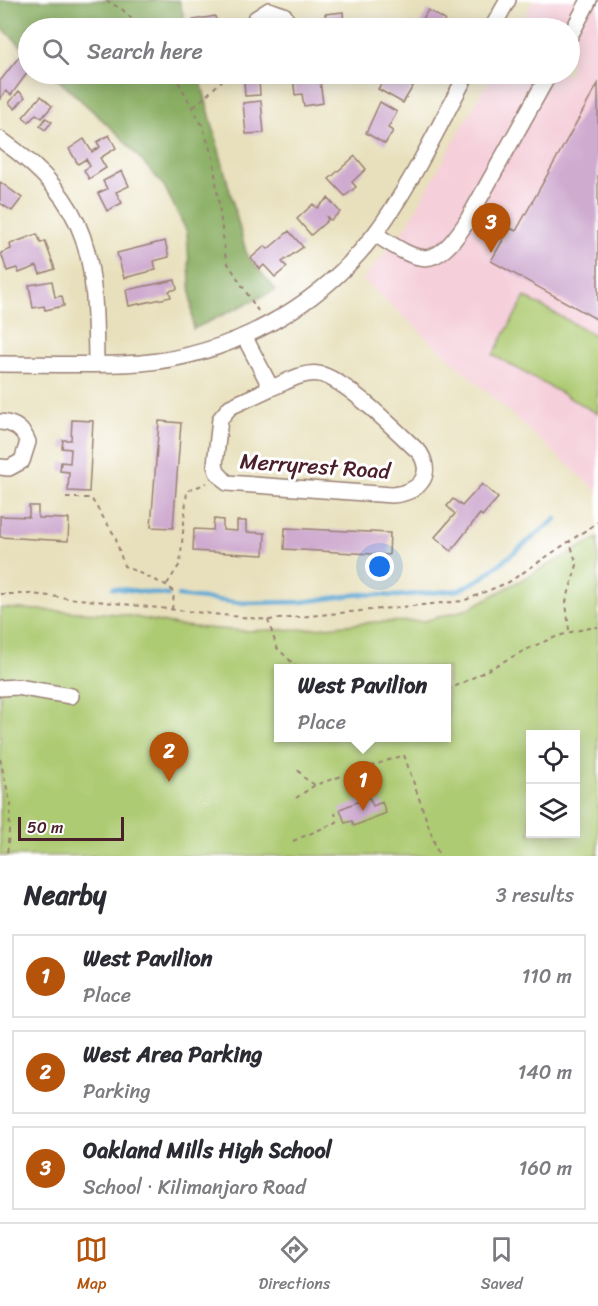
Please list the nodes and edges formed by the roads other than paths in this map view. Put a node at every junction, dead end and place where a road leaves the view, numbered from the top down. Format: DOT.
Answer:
graph roads {
  1 [pos="508,0"];
  2 [pos="589,0"];
  3 [pos="268,5"];
  4 [pos="256,18"];
  5 [pos="285,18"];
  6 [pos="498,18"];
  7 [pos="580,18"];
  8 [pos="461,84"];
  9 [pos="543,84"];
  10 [pos="0,139"];
  11 [pos="375,234"];
  12 [pos="244,336"];
  13 [pos="0,364"];
  14 [pos="96,364"];
  15 [pos="271,388"];
  16 [pos="0,422"];
  17 [pos="0,467"];
  18 [pos="0,688"];
  19 [pos="71,696"];
  1 -- 6 [label="street"];
  2 -- 7 [label="street"];
  3 -- 4 [label="street"];
  3 -- 5 [label="street"];
  8 -- 11 [label="street"];
  9 -- 11 [label="street"];
  10 -- 14 [label="street"];
  11 -- 12 [label="street"];
  12 -- 14 [label="street"];
  12 -- 15 [label="street"];
  13 -- 14 [label="street"];
  15 -- 15 [label="street, Merryrest Road"];
  16 -- 17 [label="street"];
  18 -- 19 [label="street"];
}
